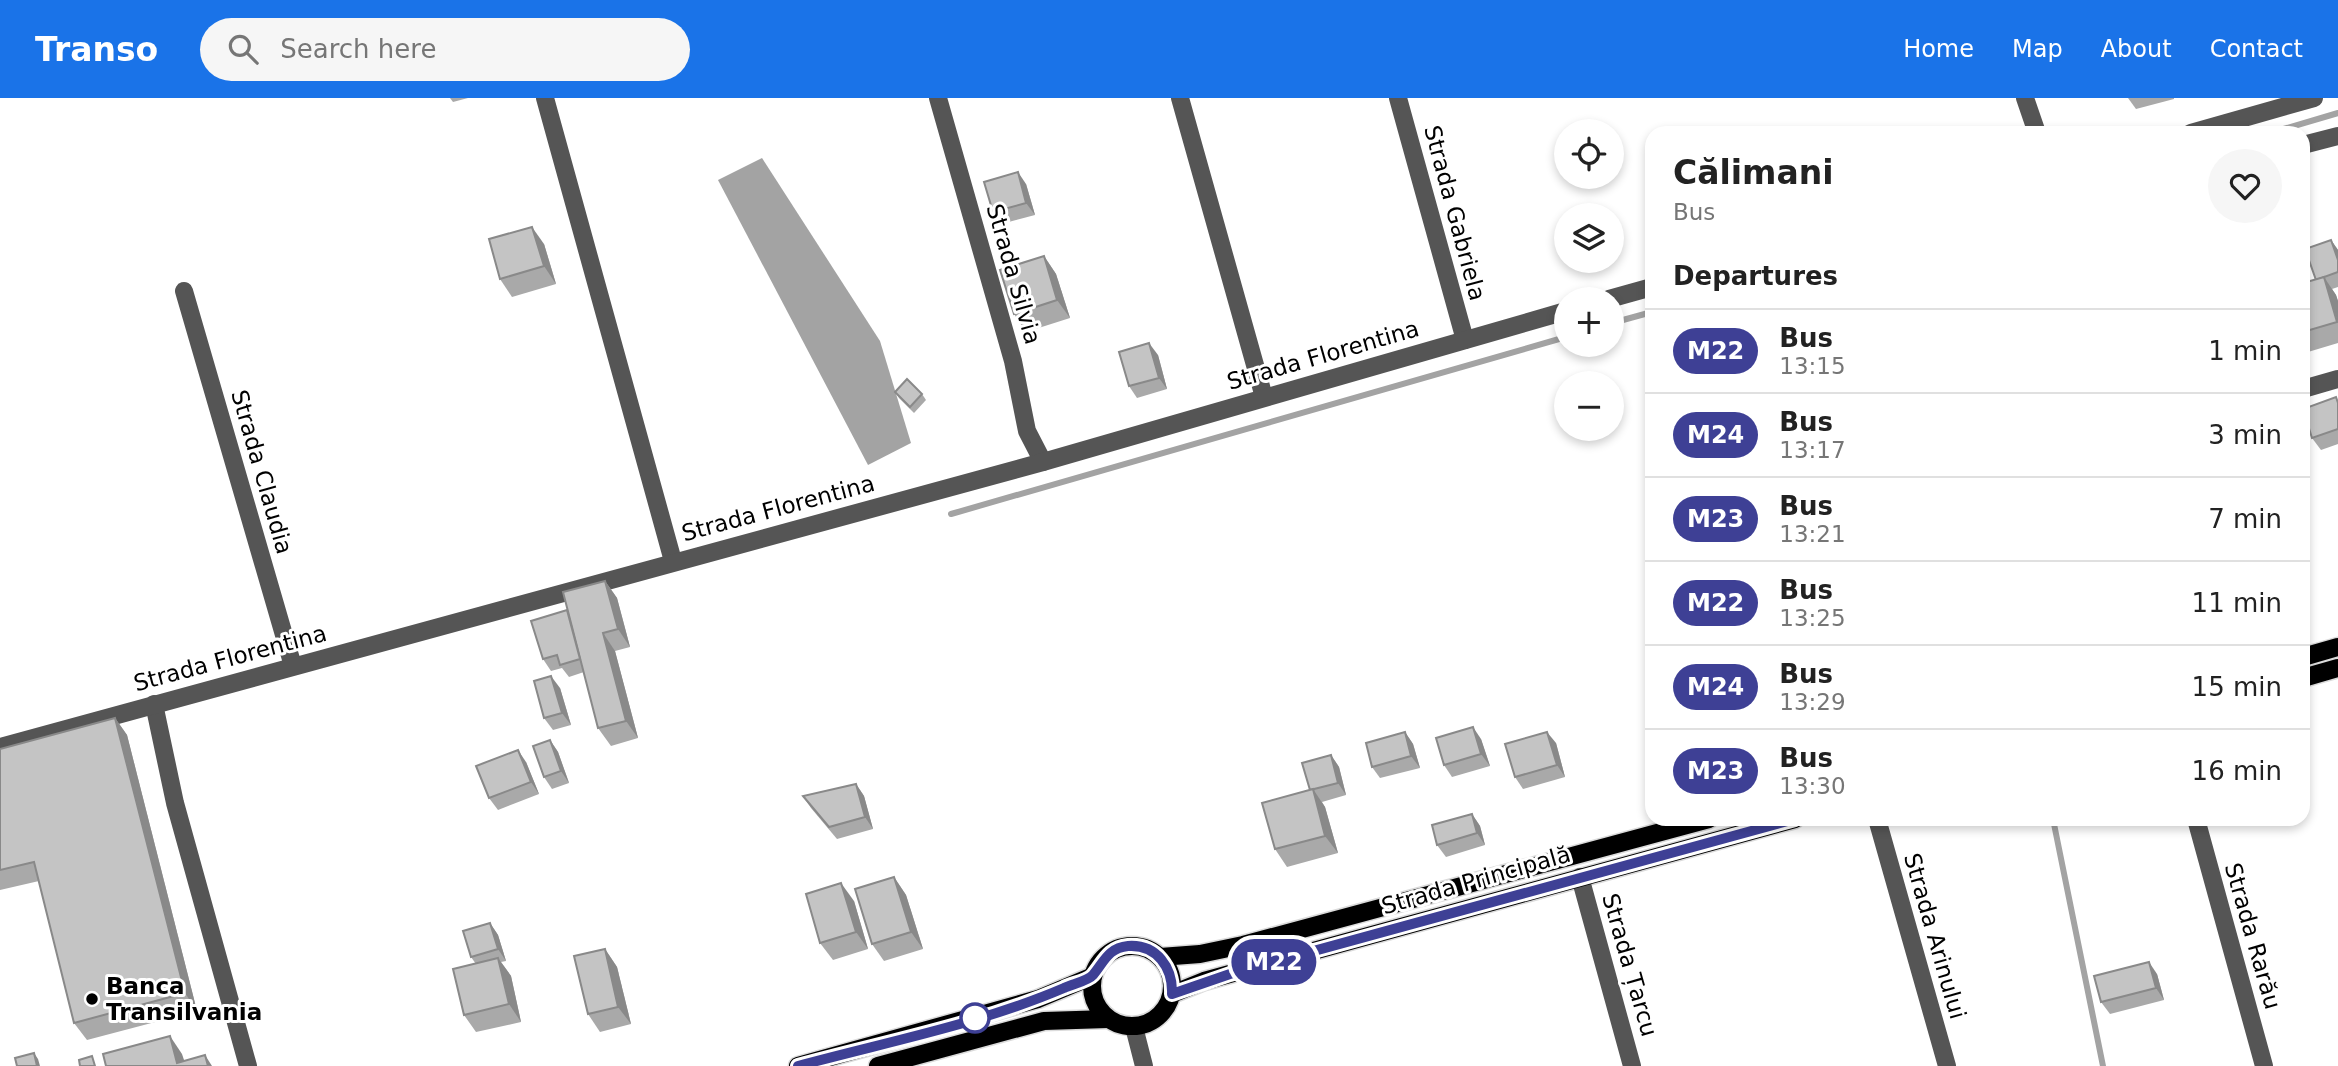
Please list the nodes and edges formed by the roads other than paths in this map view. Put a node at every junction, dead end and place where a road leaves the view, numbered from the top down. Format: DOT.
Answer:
graph roads {
  1 [pos="545,98"];
  2 [pos="938,98"];
  3 [pos="1180,98"];
  4 [pos="1398,98"];
  5 [pos="2025,98"];
  6 [pos="2314,98"];
  7 [pos="2035,126"];
  8 [pos="2216,126"];
  9 [pos="2338,136"];
  10 [pos="2310,143"];
  11 [pos="1645,289"];
  12 [pos="184,291"];
  13 [pos="1624,295"];
  14 [pos="1554,314"];
  15 [pos="1465,340"];
  16 [pos="2338,379"];
  17 [pos="2310,387"];
  18 [pos="1264,397"];
  19 [pos="1043,462"];
  20 [pos="673,561"];
  21 [pos="2338,647"];
  22 [pos="2310,655"];
  23 [pos="293,666"];
  24 [pos="2338,668"];
  25 [pos="2310,676"];
  26 [pos="154,704"];
  27 [pos="0,747"];
  28 [pos="1683,826"];
  29 [pos="1769,826"];
  30 [pos="1879,826"];
  31 [pos="2198,826"];
  32 [pos="1580,877"];
  33 [pos="1160,957"];
  34 [pos="1093,976"];
  35 [pos="1172,994"];
  36 [pos="1108,1019"];
  37 [pos="1134,1027"];
  38 [pos="248,1066"];
  39 [pos="798,1066"];
  40 [pos="878,1066"];
  41 [pos="1144,1066"];
  42 [pos="1632,1066"];
  43 [pos="1947,1066"];
  44 [pos="2264,1066"];
  1 -- 20 [label="street"];
  2 -- 19 [label="street, Strada Silvia"];
  3 -- 18 [label="street"];
  4 -- 15 [label="street, Strada Gabriela"];
  5 -- 7 [label="street"];
  6 -- 8 [label="street"];
  9 -- 10 [label="street"];
  11 -- 13 [label="street"];
  12 -- 23 [label="street, Strada Claudia"];
  14 -- 15 [label="street, Strada Florentina"];
  15 -- 18 [label="street, Strada Florentina"];
  16 -- 17 [label="street"];
  18 -- 19 [label="street, Strada Florentina"];
  19 -- 20 [label="street, Strada Florentina"];
  20 -- 23 [label="street, Strada Florentina"];
  21 -- 22 [label="main road"];
  23 -- 26 [label="street, Strada Florentina"];
  24 -- 25 [label="main road"];
  26 -- 27 [label="street, Strada Florentina"];
  26 -- 38 [label="street"];
  28 -- 33 [label="main road, Strada Principală"];
  29 -- 32 [label="main road, Strada Principală"];
  30 -- 43 [label="street, Strada Arinului"];
  31 -- 44 [label="street, Strada Rarău"];
  32 -- 35 [label="main road, Strada Principală"];
  32 -- 42 [label="street, Strada Țarcu"];
  33 -- 34 [label="main road"];
  33 -- 35 [label="main road"];
  34 -- 36 [label="main road"];
  34 -- 39 [label="main road"];
  35 -- 37 [label="main road"];
  36 -- 37 [label="main road"];
  36 -- 40 [label="main road"];
  37 -- 41 [label="street"];
}
